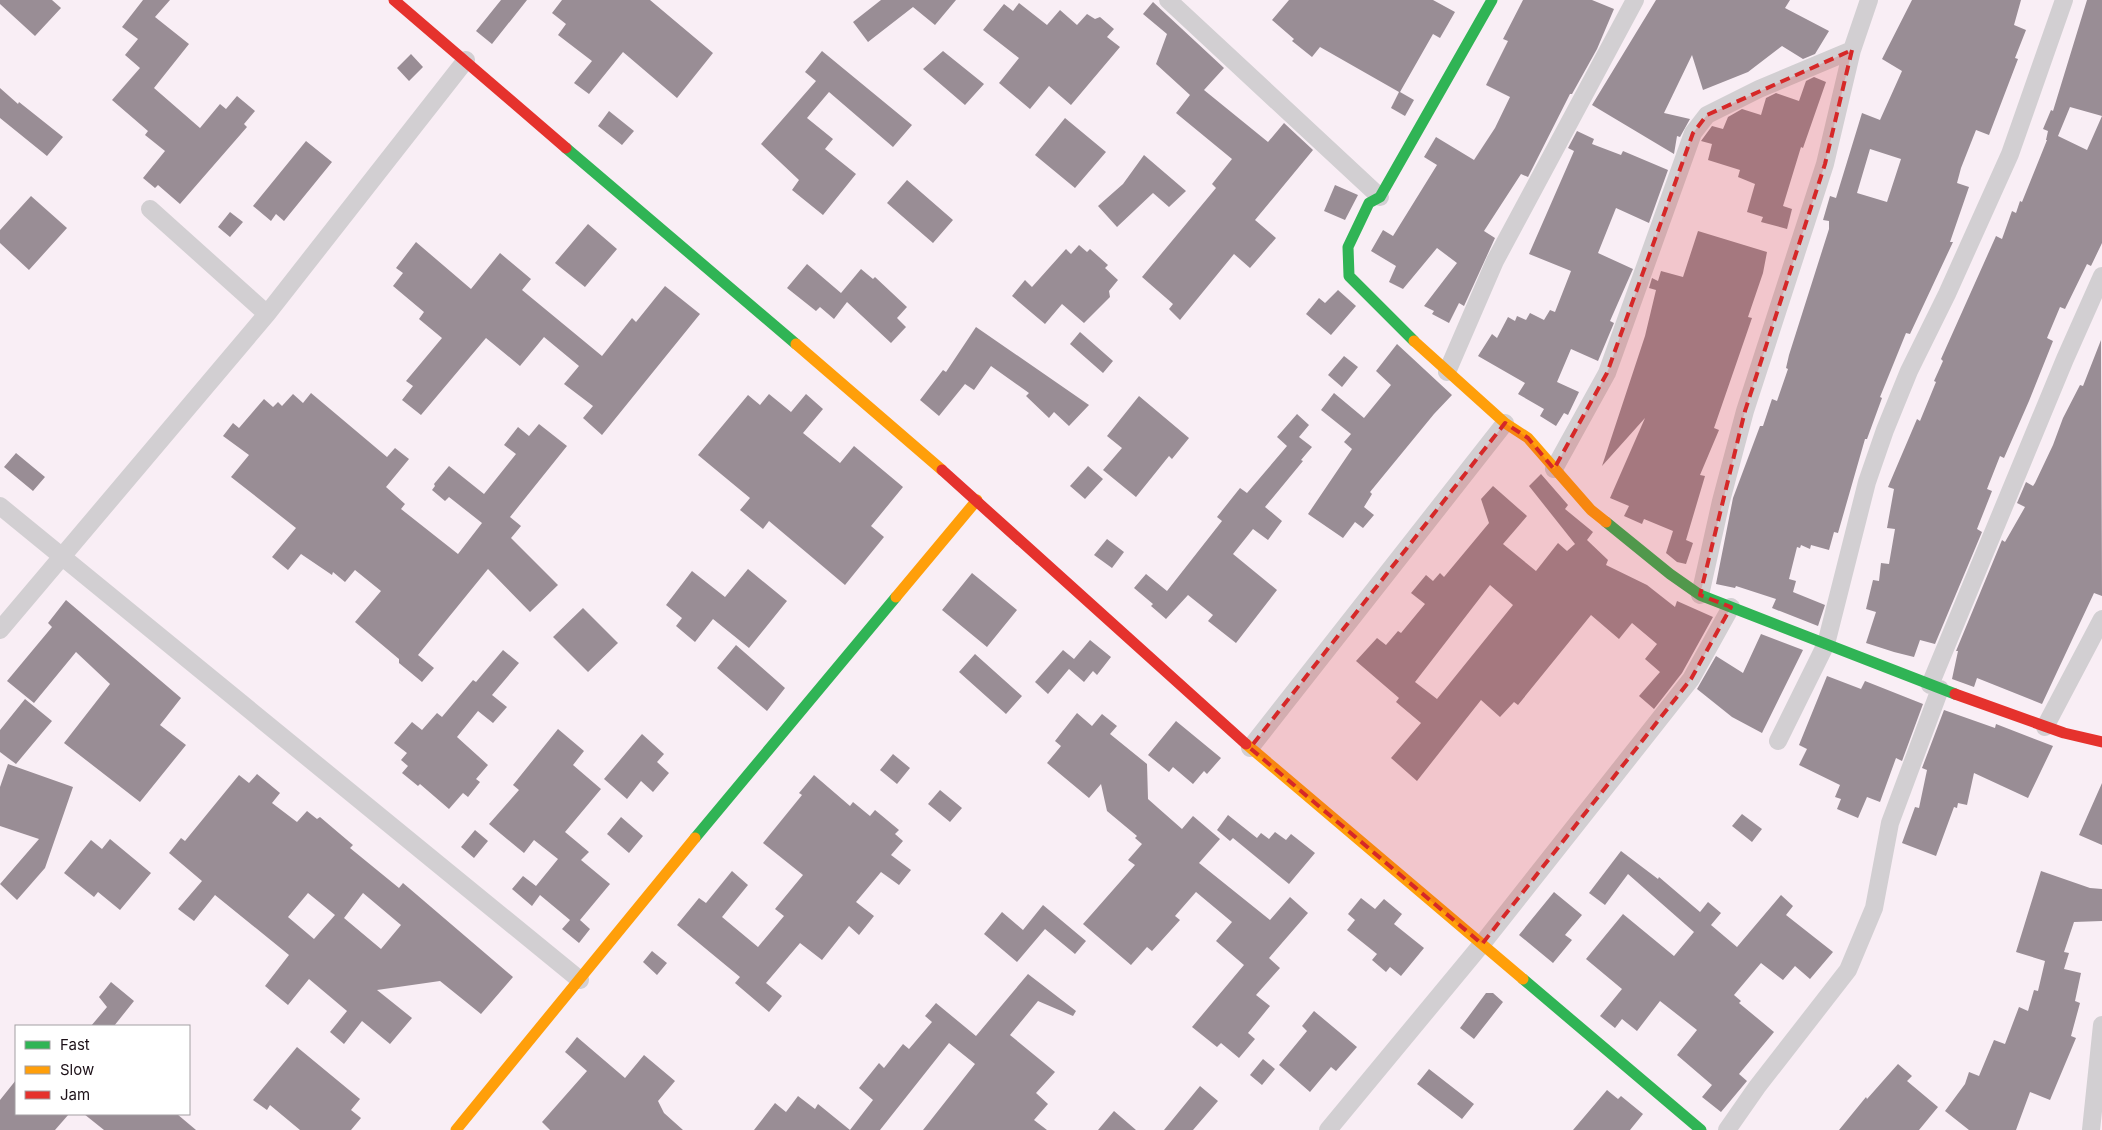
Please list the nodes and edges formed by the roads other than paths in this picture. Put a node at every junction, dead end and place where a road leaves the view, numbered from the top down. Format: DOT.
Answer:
graph roads {
  1 [pos="394,0"];
  2 [pos="1168,0"];
  3 [pos="1492,0"];
  4 [pos="1635,0"];
  5 [pos="2064,0"];
  6 [pos="1866,1"];
  7 [pos="1852,50"];
  8 [pos="466,60"];
  9 [pos="1380,197"];
  10 [pos="150,209"];
  11 [pos="2102,276"];
  12 [pos="266,314"];
  13 [pos="1447,372"];
  14 [pos="1505,423"];
  15 [pos="1554,469"];
  16 [pos="977,500"];
  17 [pos="0,506"];
  18 [pos="60,556"];
  19 [pos="1700,594"];
  20 [pos="1731,607"];
  21 [pos="2102,619"];
  22 [pos="0,630"];
  23 [pos="1826,644"];
  24 [pos="1935,687"];
  25 [pos="2046,727"];
  26 [pos="1778,741"];
  27 [pos="2102,742"];
  28 [pos="1250,748"];
  29 [pos="1482,944"];
  30 [pos="580,980"];
  31 [pos="2102,1026"];
  32 [pos="461,1128"];
  33 [pos="1328,1130"];
  34 [pos="1701,1130"];
  35 [pos="1727,1130"];
  36 [pos="2091,1130"];
  1 -- 8 [label="street"];
  2 -- 9 [label="street"];
  3 -- 9 [label="street"];
  4 -- 13 [label="street"];
  5 -- 23 [label="street"];
  6 -- 7 [label="street"];
  7 -- 15 [label="street"];
  7 -- 19 [label="street"];
  8 -- 12 [label="street"];
  8 -- 16 [label="street"];
  9 -- 13 [label="street"];
  10 -- 12 [label="street"];
  11 -- 24 [label="street"];
  12 -- 18 [label="street"];
  13 -- 14 [label="street"];
  14 -- 15 [label="street"];
  14 -- 28 [label="street"];
  15 -- 19 [label="street"];
  16 -- 28 [label="street"];
  16 -- 30 [label="street"];
  17 -- 18 [label="street"];
  18 -- 22 [label="street"];
  18 -- 30 [label="street"];
  19 -- 20 [label="street"];
  20 -- 23 [label="street"];
  20 -- 29 [label="street"];
  21 -- 25 [label="street"];
  23 -- 24 [label="street"];
  23 -- 26 [label="street"];
  24 -- 25 [label="street"];
  24 -- 35 [label="street"];
  25 -- 27 [label="street"];
  28 -- 29 [label="street"];
  29 -- 33 [label="street"];
  29 -- 34 [label="street"];
  30 -- 32 [label="street"];
  31 -- 36 [label="street"];
}
